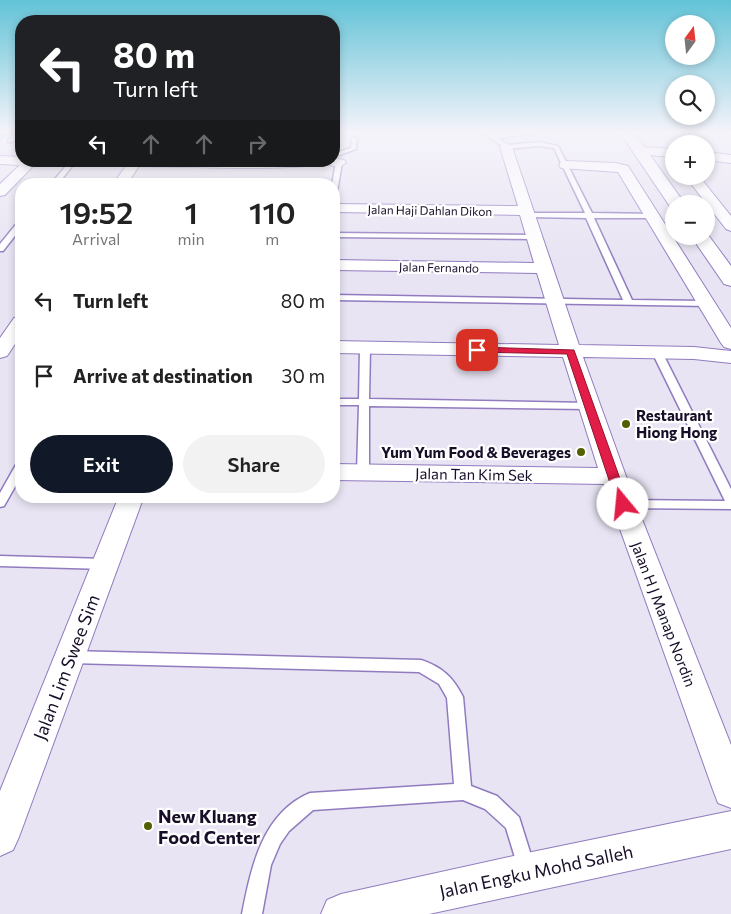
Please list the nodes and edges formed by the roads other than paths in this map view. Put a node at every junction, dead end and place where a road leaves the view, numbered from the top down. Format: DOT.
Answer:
graph roads {
  1 [pos="19,174"];
  2 [pos="514,174"];
  3 [pos="570,174"];
  4 [pos="626,174"];
  5 [pos="656,174"];
  6 [pos="699,185"];
  7 [pos="0,192"];
  8 [pos="671,195"];
  9 [pos="340,208"];
  10 [pos="527,213"];
  11 [pos="589,215"];
  12 [pos="653,216"];
  13 [pos="731,226"];
  14 [pos="15,231"];
  15 [pos="340,235"];
  16 [pos="0,237"];
  17 [pos="10,237"];
  18 [pos="15,237"];
  19 [pos="534,237"];
  20 [pos="706,245"];
  21 [pos="0,249"];
  22 [pos="340,265"];
  23 [pos="544,268"];
  24 [pos="731,280"];
  25 [pos="340,298"];
  26 [pos="555,302"];
  27 [pos="629,303"];
  28 [pos="706,304"];
  29 [pos="15,331"];
  30 [pos="731,343"];
  31 [pos="7,344"];
  32 [pos="340,348"];
  33 [pos="365,348"];
  34 [pos="731,348"];
  35 [pos="571,352"];
  36 [pos="657,352"];
  37 [pos="694,353"];
  38 [pos="731,357"];
  39 [pos="340,402"];
  40 [pos="365,402"];
  41 [pos="589,406"];
  42 [pos="340,472"];
  43 [pos="363,472"];
  44 [pos="15,476"];
  45 [pos="614,476"];
  46 [pos="731,501"];
  47 [pos="0,502"];
  48 [pos="129,503"];
  49 [pos="623,504"];
  50 [pos="731,505"];
  51 [pos="0,561"];
  52 [pos="106,564"];
  53 [pos="70,657"];
  54 [pos="731,790"];
  55 [pos="463,792"];
  56 [pos="731,830"];
  57 [pos="0,837"];
  58 [pos="527,872"];
  59 [pos="252,914"];
  60 [pos="341,914"];
  1 -- 7 [label="street"];
  2 -- 10 [label="street, Jalan H J Manap Nordin"];
  3 -- 11 [label="lane"];
  4 -- 12 [label="street"];
  5 -- 8 [label="street"];
  6 -- 13 [label="street"];
  9 -- 10 [label="street, Jalan Haji Dahlan Dikon"];
  10 -- 11 [label="lane"];
  10 -- 19 [label="street, Jalan H J Manap Nordin"];
  11 -- 12 [label="lane"];
  11 -- 27 [label="lane"];
  12 -- 28 [label="street"];
  14 -- 17 [label="lane"];
  15 -- 19 [label="lane"];
  16 -- 17 [label="lane"];
  17 -- 18 [label="lane"];
  17 -- 21 [label="lane"];
  19 -- 23 [label="street, Jalan H J Manap Nordin"];
  20 -- 24 [label="street"];
  22 -- 23 [label="street, Jalan Fernando"];
  23 -- 26 [label="street, Jalan H J Manap Nordin"];
  25 -- 26 [label="lane"];
  26 -- 27 [label="lane"];
  26 -- 35 [label="street, Jalan H J Manap Nordin"];
  27 -- 28 [label="lane"];
  28 -- 30 [label="street"];
  29 -- 31 [label="street"];
  32 -- 33 [label="street"];
  33 -- 35 [label="street"];
  33 -- 40 [label="lane"];
  34 -- 37 [label="street"];
  35 -- 36 [label="street"];
  35 -- 41 [label="street, Jalan H J Manap Nordin"];
  36 -- 37 [label="street"];
  36 -- 46 [label="lane"];
  37 -- 38 [label="street"];
  39 -- 40 [label="lane"];
  40 -- 41 [label="lane"];
  40 -- 43 [label="lane"];
  41 -- 45 [label="street, Jalan H J Manap Nordin"];
  42 -- 43 [label="street, Jalan Tan Kim Sek"];
  43 -- 45 [label="street, Jalan Tan Kim Sek"];
  44 -- 47 [label="lane"];
  45 -- 49 [label="street, Jalan H J Manap Nordin"];
  48 -- 52 [label="street, Jalan Lim Swee Sim"];
  49 -- 50 [label="lane"];
  49 -- 54 [label="street, Jalan H J Manap Nordin"];
  51 -- 52 [label="lane"];
  52 -- 53 [label="street, Jalan Lim Swee Sim"];
  53 -- 55 [label="lane"];
  53 -- 57 [label="street, Jalan Lim Swee Sim"];
  55 -- 58 [label="lane"];
  55 -- 59 [label="lane"];
  56 -- 58 [label="street, Jalan Engku Mohd Salleh"];
  58 -- 60 [label="street, Jalan Engku Mohd Salleh"];
}
